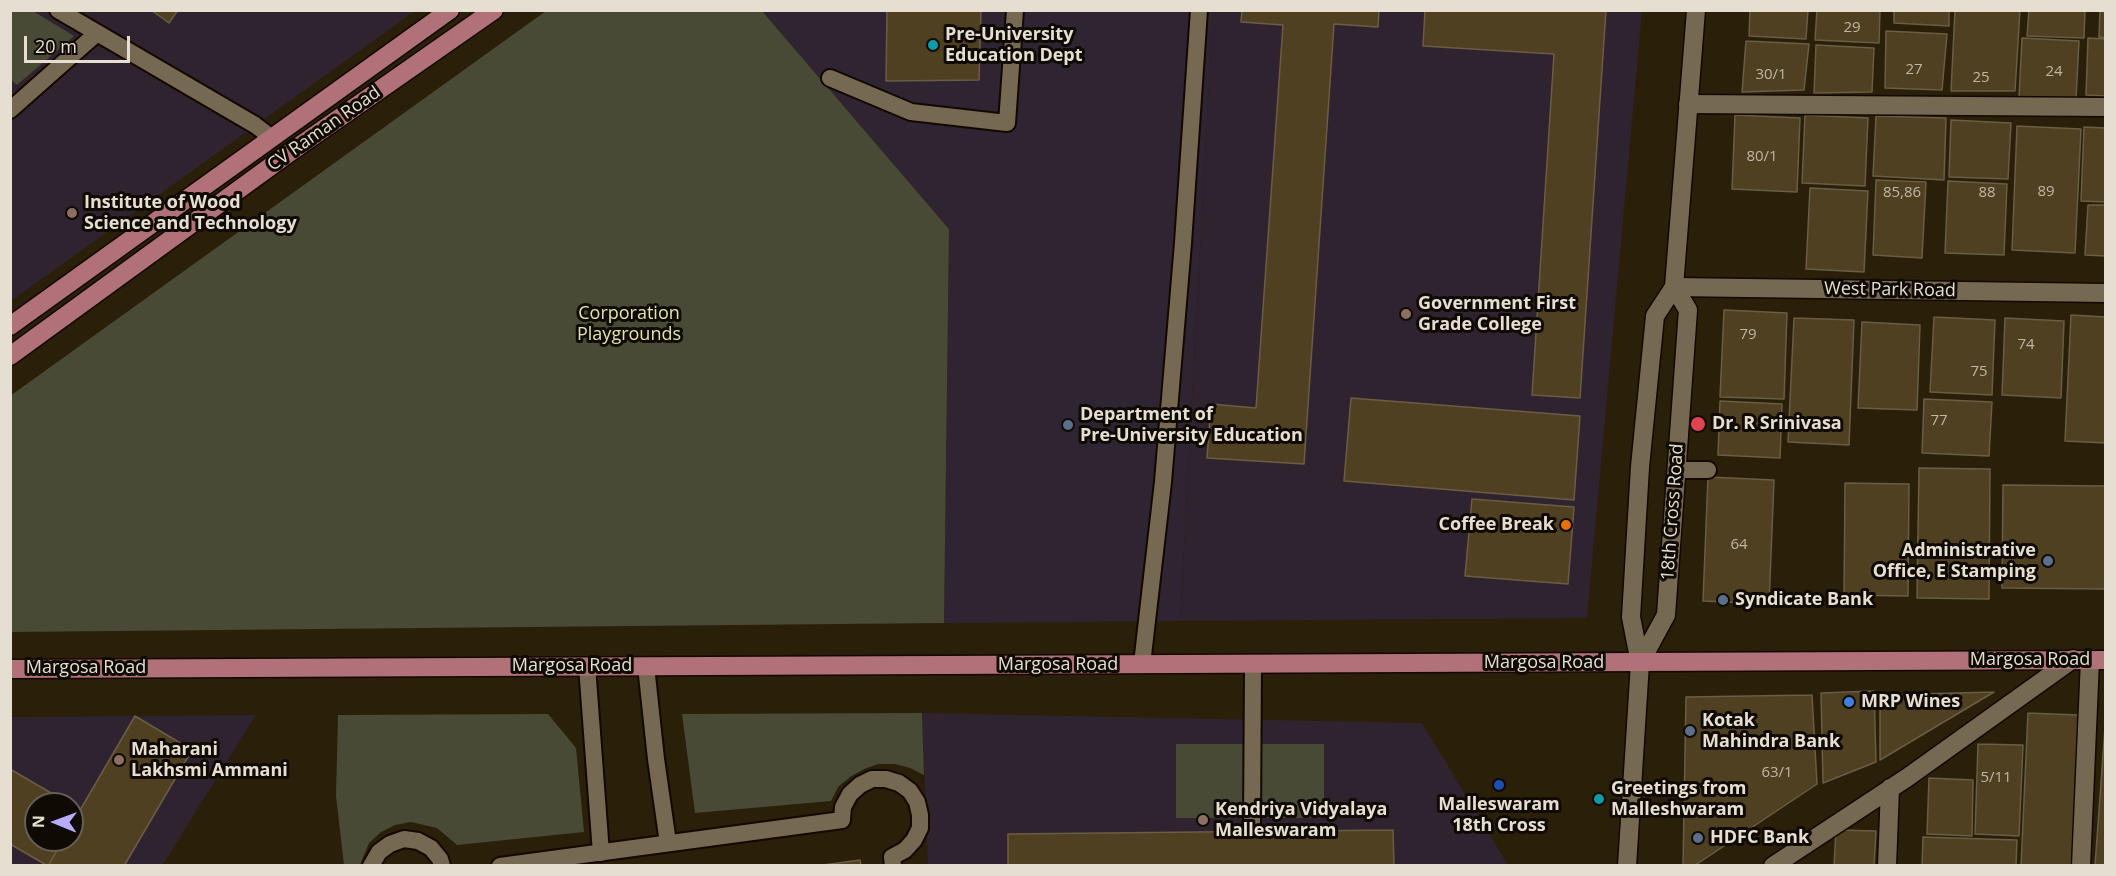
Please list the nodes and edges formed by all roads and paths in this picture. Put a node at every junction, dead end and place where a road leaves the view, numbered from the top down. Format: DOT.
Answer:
graph roads {
  1 [pos="58,10"];
  2 [pos="450,10"];
  3 [pos="494,10"];
  4 [pos="1015,10"];
  5 [pos="1199,10"];
  6 [pos="1696,10"];
  7 [pos="96,34"];
  8 [pos="830,78"];
  9 [pos="1689,104"];
  10 [pos="12,106"];
  11 [pos="2106,107"];
  12 [pos="272,138"];
  13 [pos="1674,287"];
  14 [pos="2106,293"];
  15 [pos="10,326"];
  16 [pos="10,356"];
  17 [pos="1676,470"];
  18 [pos="1708,470"];
  19 [pos="2089,660"];
  20 [pos="1640,663"];
  21 [pos="1142,664"];
  22 [pos="1253,664"];
  23 [pos="586,666"];
  24 [pos="646,666"];
  25 [pos="10,669"];
  26 [pos="1890,788"];
  27 [pos="1252,825"];
  28 [pos="668,843"];
  29 [pos="601,853"];
  30 [pos="371,866"];
  31 [pos="442,866"];
  32 [pos="500,866"];
  33 [pos="893,866"];
  34 [pos="1627,866"];
  35 [pos="1773,866"];
  36 [pos="1887,866"];
  37 [pos="2081,866"];
  1 -- 7 [label="lane"];
  2 -- 12 [label="main road, CV Raman Road"];
  3 -- 16 [label="main road, CV Raman Road"];
  4 -- 8 [label="lane"];
  5 -- 21 [label="lane"];
  6 -- 9 [label="street, 18th Cross Road"];
  7 -- 10 [label="lane"];
  7 -- 12 [label="lane"];
  9 -- 11 [label="street"];
  9 -- 13 [label="street, 18th Cross Road"];
  12 -- 15 [label="main road, CV Raman Road"];
  13 -- 14 [label="street, West Park Road"];
  13 -- 17 [label="street, 18th Cross Road"];
  13 -- 20 [label="street, 18th Cross Road"];
  17 -- 18 [label="lane"];
  17 -- 20 [label="street, 18th Cross Road"];
  19 -- 20 [label="main road, Margosa Road"];
  19 -- 26 [label="street"];
  19 -- 37 [label="street"];
  20 -- 22 [label="main road, Margosa Road"];
  20 -- 34 [label="street, 18th Cross Road"];
  21 -- 22 [label="main road, Margosa Road"];
  21 -- 24 [label="main road, Margosa Road"];
  22 -- 27 [label="lane"];
  23 -- 24 [label="main road, Margosa Road"];
  23 -- 25 [label="main road, Margosa Road"];
  23 -- 29 [label="lane"];
  24 -- 28 [label="lane"];
  26 -- 35 [label="street"];
  26 -- 36 [label="street"];
  28 -- 29 [label="lane"];
  28 -- 33 [label="lane"];
  29 -- 32 [label="lane"];
  30 -- 31 [label="lane"];
}
